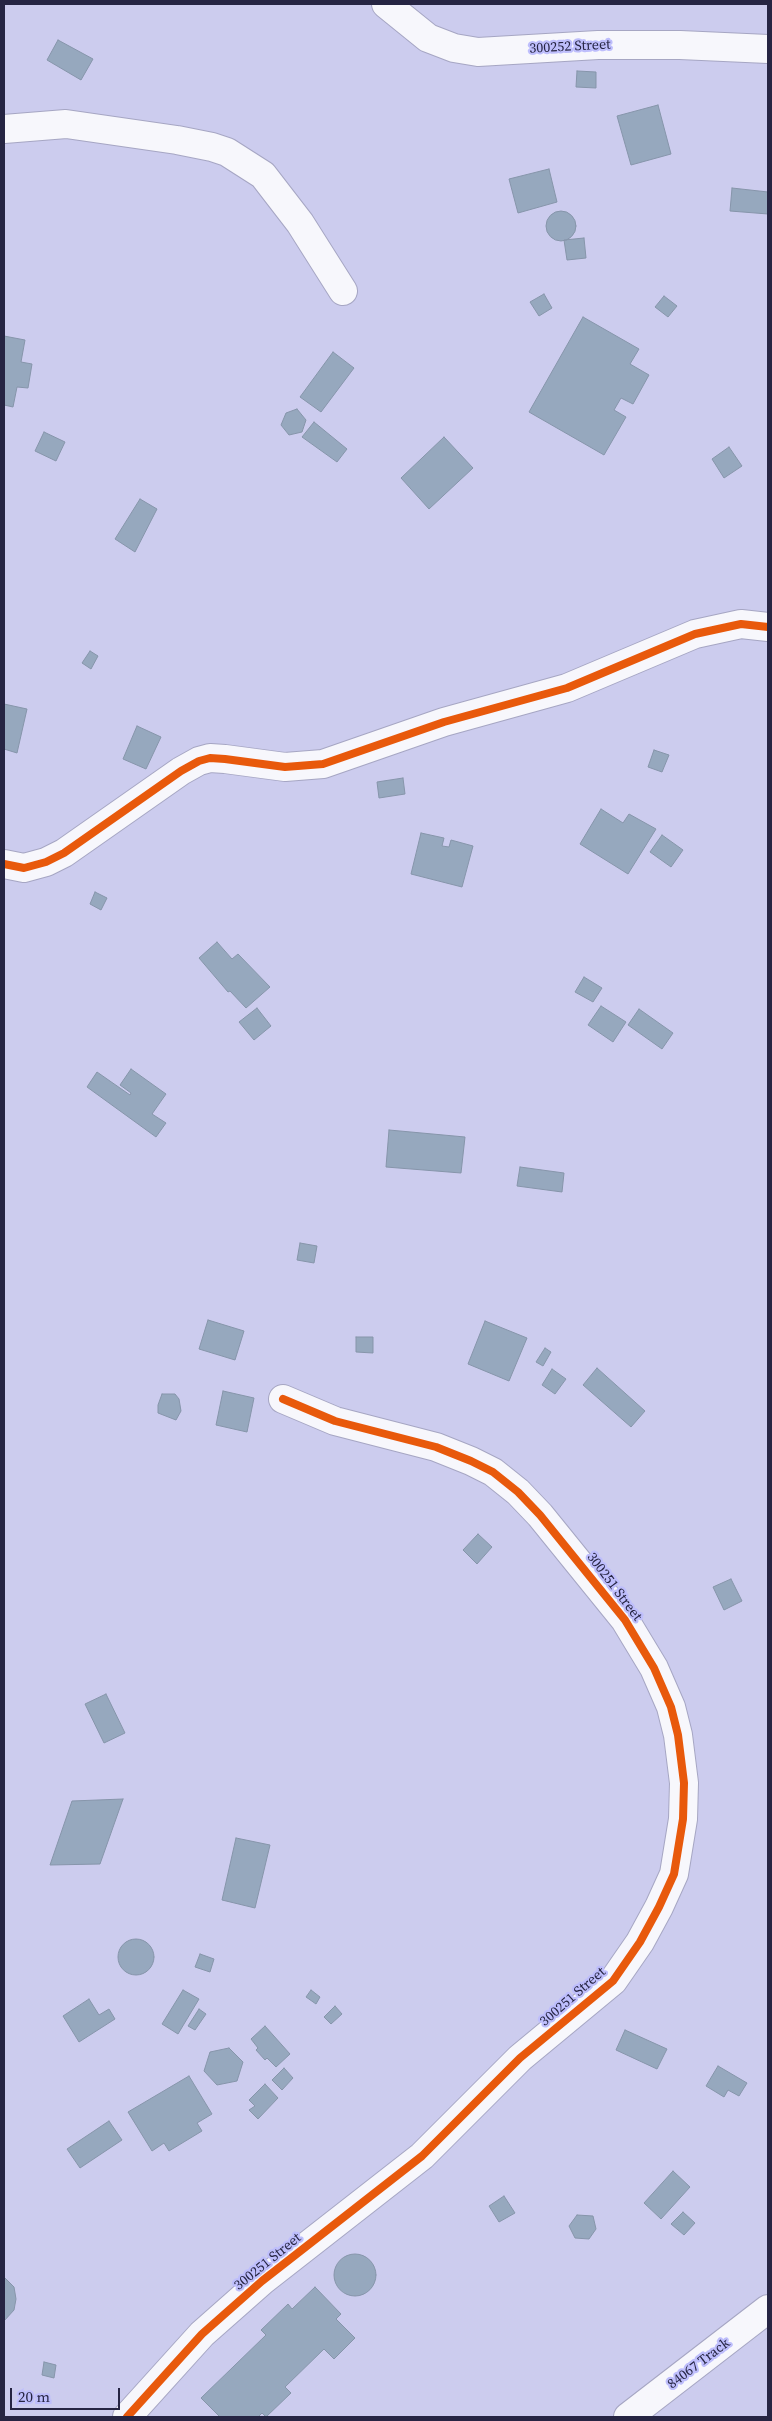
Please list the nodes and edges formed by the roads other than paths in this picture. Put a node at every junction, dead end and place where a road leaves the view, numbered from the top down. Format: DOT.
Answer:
graph roads {
  1 [pos="386,4"];
  2 [pos="768,49"];
  3 [pos="4,129"];
  4 [pos="343,291"];
  5 [pos="768,627"];
  6 [pos="4,864"];
  7 [pos="283,1399"];
  8 [pos="768,2309"];
  9 [pos="126,2417"];
  10 [pos="628,2417"];
  1 -- 2 [label="street, 300252 Street"];
  3 -- 4 [label="street"];
  5 -- 6 [label="street"];
  7 -- 9 [label="street, 300251 Street"];
  8 -- 10 [label="street, 84067 Track"];
}
